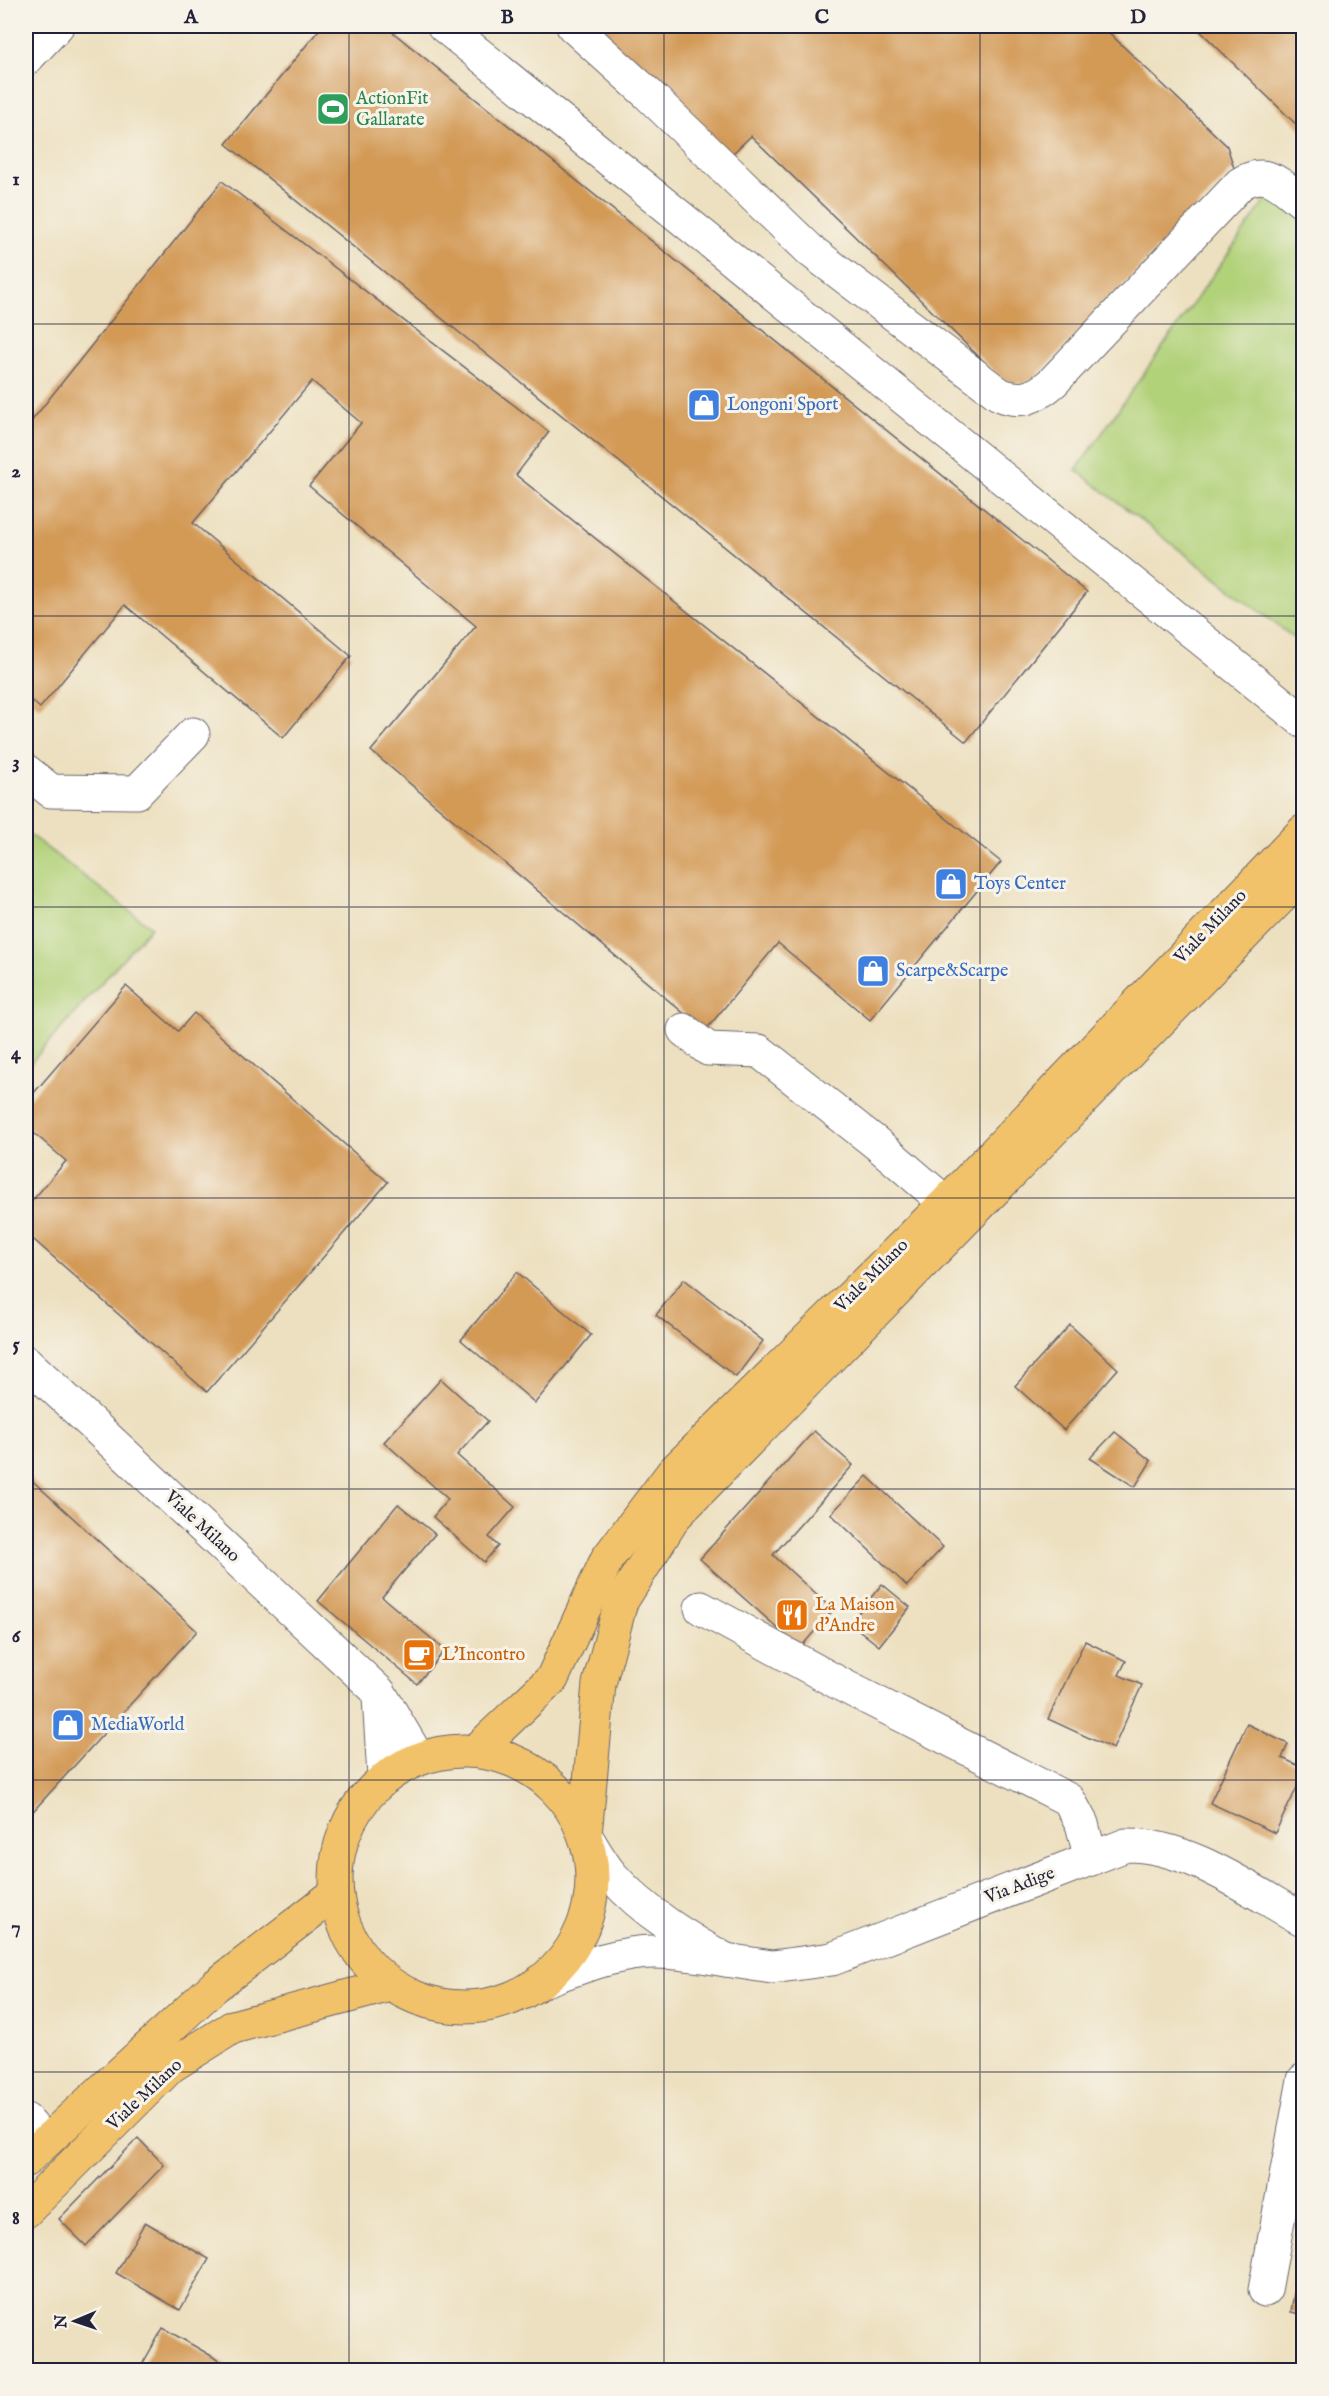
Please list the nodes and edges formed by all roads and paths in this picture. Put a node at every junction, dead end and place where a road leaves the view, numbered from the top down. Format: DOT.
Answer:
graph roads {
  1 [pos="57,26"];
  2 [pos="444,26"];
  3 [pos="573,26"];
  4 [pos="26,59"];
  5 [pos="1275,155"];
  6 [pos="1304,178"];
  7 [pos="1304,203"];
  8 [pos="1304,722"];
  9 [pos="193,734"];
  10 [pos="26,773"];
  11 [pos="1304,831"];
  12 [pos="1304,874"];
  13 [pos="684,1030"];
  14 [pos="946,1203"];
  15 [pos="26,1362"];
  16 [pos="701,1608"];
  17 [pos="379,1692"];
  18 [pos="480,1748"];
  19 [pos="418,1758"];
  20 [pos="384,1776"];
  21 [pos="585,1835"];
  22 [pos="1091,1859"];
  23 [pos="336,1893"];
  24 [pos="1304,1920"];
  25 [pos="726,1959"];
  26 [pos="542,1982"];
  27 [pos="390,1985"];
  28 [pos="1304,2080"];
  29 [pos="32,2140"];
  30 [pos="26,2211"];
  31 [pos="1265,2290"];
  1 -- 4 [label="street"];
  2 -- 8 [label="street"];
  3 -- 7 [label="street"];
  5 -- 6 [label="street"];
  9 -- 10 [label="street"];
  11 -- 14 [label="main road, Viale Milano"];
  12 -- 21 [label="main road, Viale Milano"];
  13 -- 14 [label="street"];
  14 -- 18 [label="main road, Viale Milano"];
  15 -- 17 [label="street, Viale Milano"];
  16 -- 22 [label="street"];
  17 -- 19 [label="street, Viale Milano"];
  17 -- 20 [label="street"];
  18 -- 19 [label="main road"];
  18 -- 21 [label="main road"];
  19 -- 20 [label="main road"];
  20 -- 23 [label="main road"];
  21 -- 25 [label="street, Via Adige"];
  21 -- 26 [label="main road"];
  22 -- 24 [label="street, Via Adige"];
  22 -- 25 [label="street, Via Adige"];
  23 -- 27 [label="main road"];
  23 -- 29 [label="main road"];
  25 -- 26 [label="street, Via Adige"];
  26 -- 27 [label="main road"];
  27 -- 30 [label="main road, Viale Milano"];
  28 -- 31 [label="street"];
}
